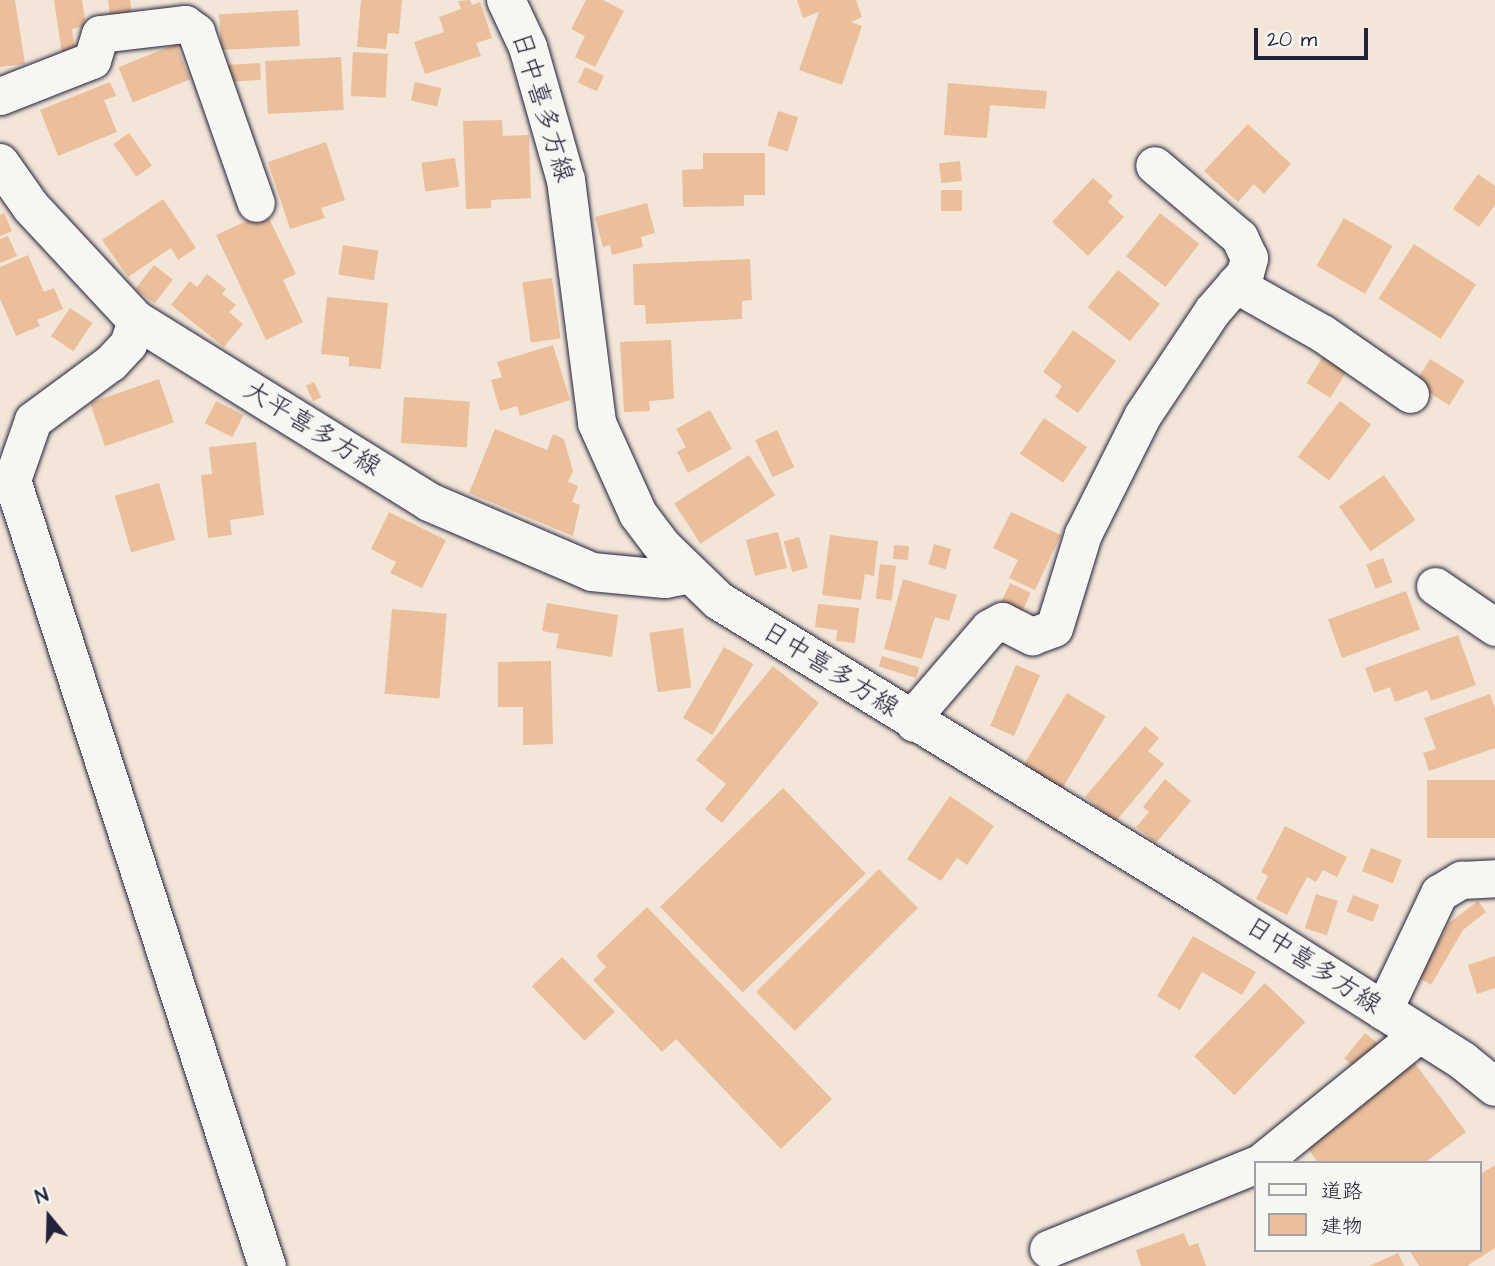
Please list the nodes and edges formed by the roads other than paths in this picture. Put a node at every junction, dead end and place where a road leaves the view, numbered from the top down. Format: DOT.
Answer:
graph roads {
  1 [pos="506,0"];
  2 [pos="0,96"];
  3 [pos="0,163"];
  4 [pos="1154,165"];
  5 [pos="256,203"];
  6 [pos="1235,284"];
  7 [pos="136,320"];
  8 [pos="1410,394"];
  9 [pos="691,574"];
  10 [pos="1435,586"];
  11 [pos="1495,627"];
  12 [pos="914,723"];
  13 [pos="1495,878"];
  14 [pos="1383,1011"];
  15 [pos="1419,1034"];
  16 [pos="1495,1087"];
  17 [pos="1261,1161"];
  18 [pos="1254,1165"];
  19 [pos="1048,1249"];
  20 [pos="267,1266"];
  1 -- 9 [label="main road, 日中喜多方線"];
  2 -- 5 [label="street"];
  3 -- 7 [label="main road, 大平喜多方線"];
  4 -- 6 [label="street"];
  6 -- 8 [label="street"];
  6 -- 12 [label="street"];
  7 -- 9 [label="main road, 大平喜多方線"];
  7 -- 20 [label="street"];
  9 -- 12 [label="main road, 日中喜多方線"];
  10 -- 11 [label="street"];
  12 -- 14 [label="main road, 日中喜多方線"];
  13 -- 14 [label="street"];
  14 -- 15 [label="main road, 日中喜多方線"];
  15 -- 16 [label="main road, 日中喜多方線"];
  15 -- 17 [label="street"];
  18 -- 19 [label="street"];
}
